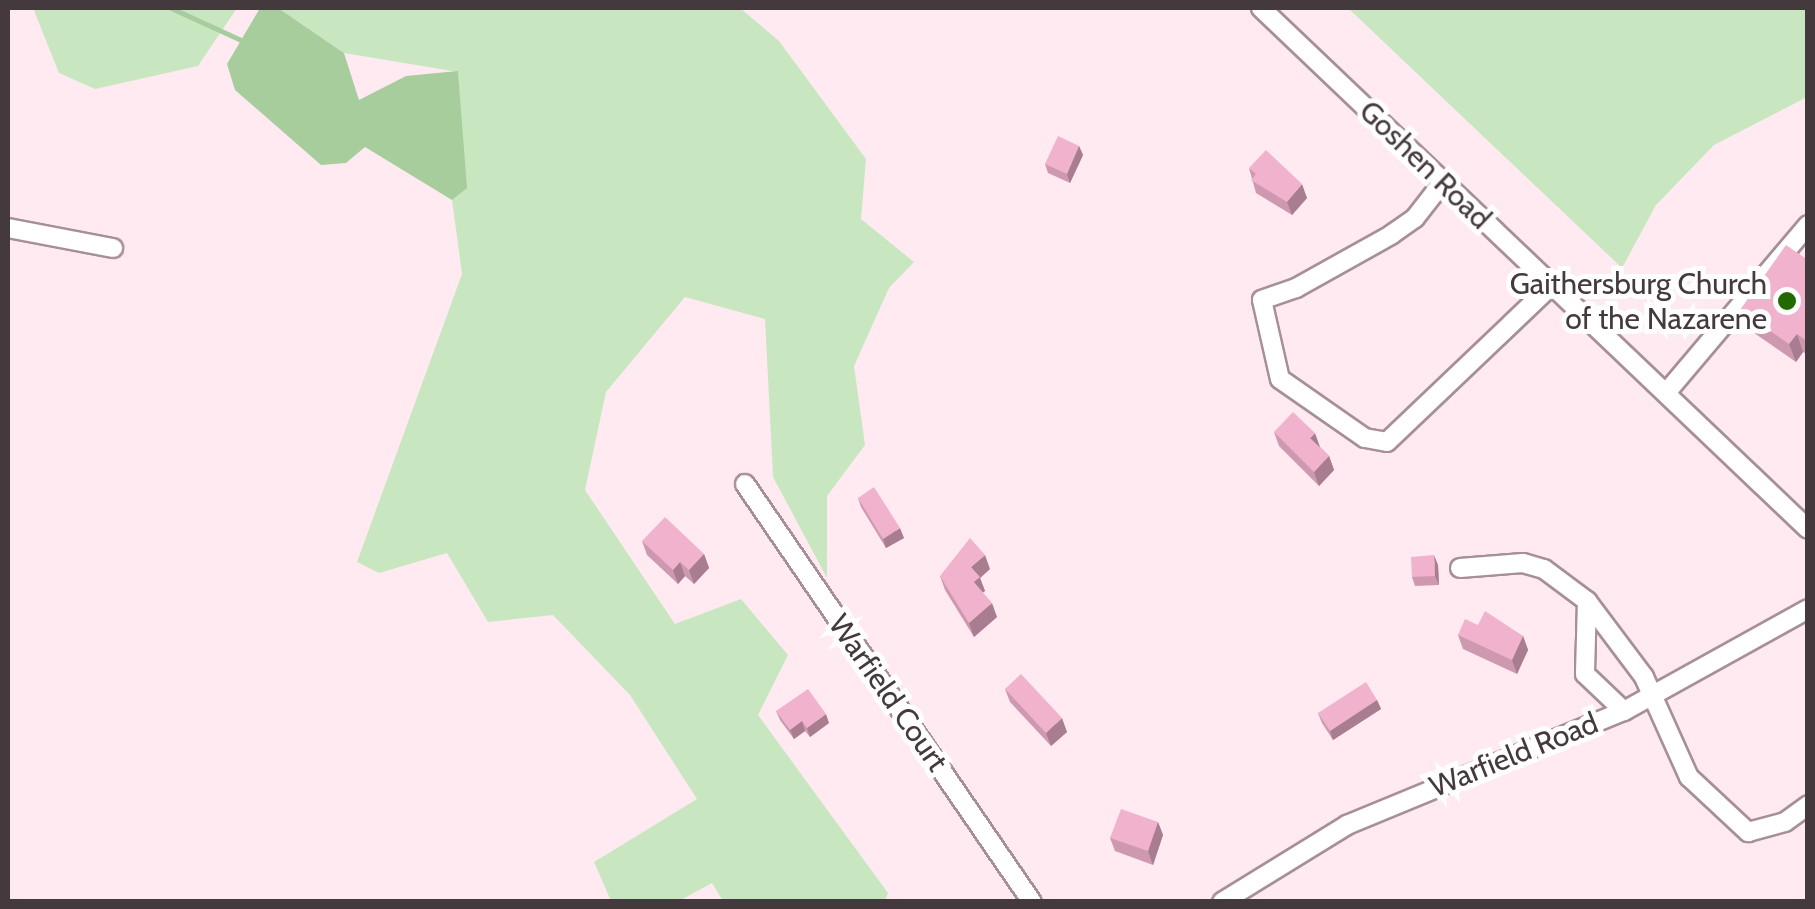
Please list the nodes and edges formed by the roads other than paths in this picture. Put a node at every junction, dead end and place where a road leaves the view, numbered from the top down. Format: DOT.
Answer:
graph roads {
  1 [pos="1261,8"];
  2 [pos="1443,182"];
  3 [pos="1808,225"];
  4 [pos="8,228"];
  5 [pos="113,248"];
  6 [pos="1552,285"];
  7 [pos="1666,393"];
  8 [pos="745,484"];
  9 [pos="1808,528"];
  10 [pos="1460,568"];
  11 [pos="1588,600"];
  12 [pos="1808,609"];
  13 [pos="1622,644"];
  14 [pos="1586,659"];
  15 [pos="1649,699"];
  16 [pos="1624,710"];
  17 [pos="1808,805"];
  18 [pos="1032,902"];
  19 [pos="1222,902"];
  1 -- 2 [label="street, Goshen Road"];
  2 -- 6 [label="street, Goshen Road"];
  2 -- 6 [label="street"];
  3 -- 7 [label="street"];
  4 -- 5 [label="street"];
  6 -- 7 [label="street, Goshen Road"];
  7 -- 9 [label="street, Goshen Road"];
  8 -- 18 [label="street, Warfield Court"];
  10 -- 11 [label="street"];
  11 -- 13 [label="street"];
  11 -- 14 [label="street"];
  12 -- 15 [label="street, Warfield Road"];
  13 -- 14 [label="street"];
  13 -- 15 [label="street"];
  14 -- 16 [label="street"];
  15 -- 16 [label="street, Warfield Road"];
  15 -- 17 [label="street"];
  16 -- 19 [label="street, Warfield Road"];
}
